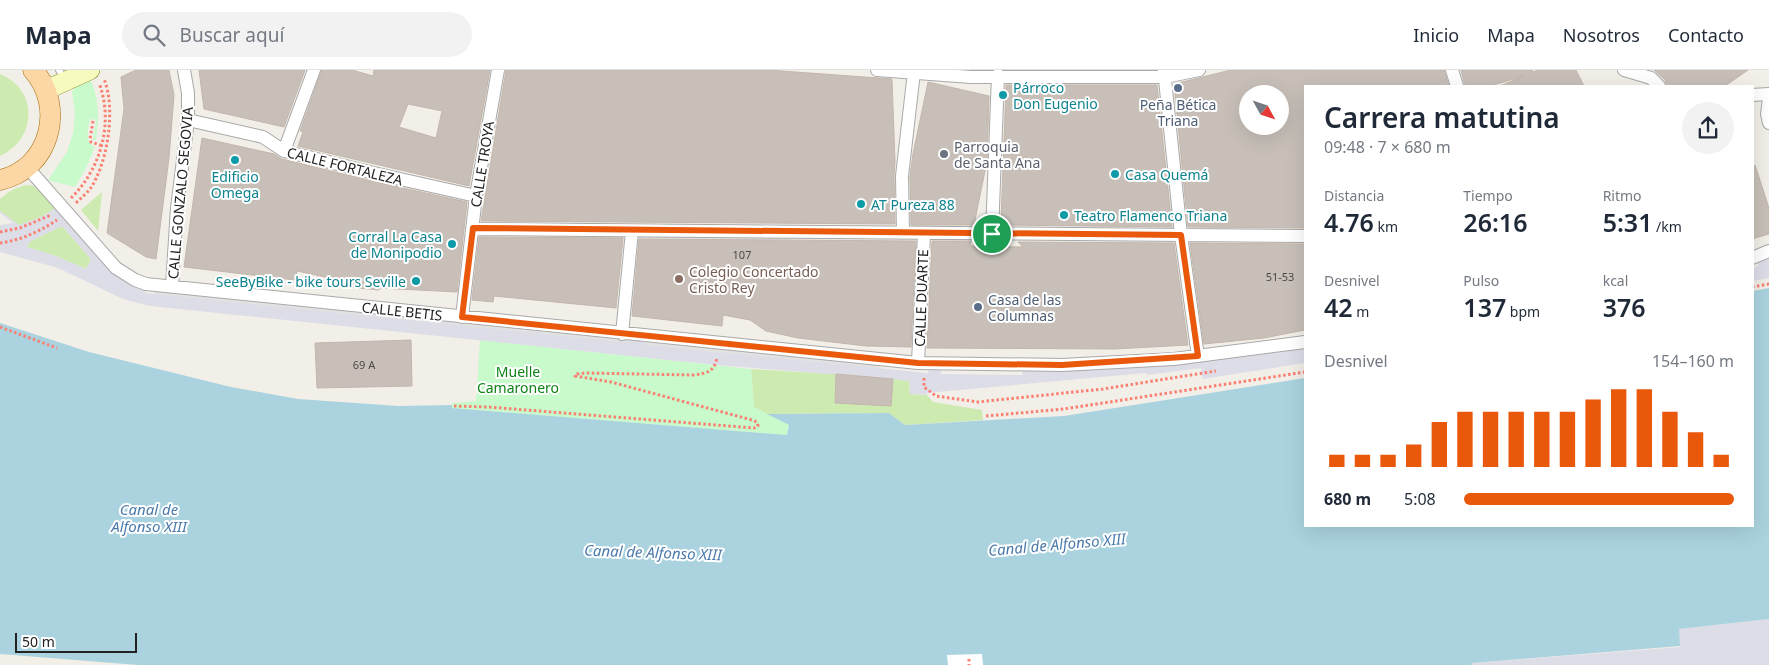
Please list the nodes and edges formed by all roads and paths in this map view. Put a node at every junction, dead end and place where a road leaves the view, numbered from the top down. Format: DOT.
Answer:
graph roads {
  1 [pos="33,70"];
  2 [pos="184,70"];
  3 [pos="314,70"];
  4 [pos="498,70"];
  5 [pos="877,70"];
  6 [pos="1199,70"];
  7 [pos="1452,70"];
  8 [pos="1624,70"];
  9 [pos="914,72"];
  10 [pos="96,73"];
  11 [pos="1165,73"];
  12 [pos="62,76"];
  13 [pos="998,76"];
  14 [pos="1457,85"];
  15 [pos="1658,85"];
  16 [pos="46,90"];
  17 [pos="1769,94"];
  18 [pos="1754,95"];
  19 [pos="1769,99"];
  20 [pos="188,120"];
  21 [pos="92,121"];
  22 [pos="1769,123"];
  23 [pos="104,146"];
  24 [pos="284,151"];
  25 [pos="27,167"];
  26 [pos="0,180"];
  27 [pos="476,196"];
  28 [pos="65,210"];
  29 [pos="473,228"];
  30 [pos="632,231"];
  31 [pos="0,232"];
  32 [pos="903,233"];
  33 [pos="924,234"];
  34 [pos="992,234"];
  35 [pos="1181,235"];
  36 [pos="1304,236"];
  37 [pos="0,243"];
  38 [pos="1769,251"];
  39 [pos="1754,257"];
  40 [pos="1769,284"];
  41 [pos="172,286"];
  42 [pos="1754,287"];
  43 [pos="462,317"];
  44 [pos="0,327"];
  45 [pos="622,334"];
  46 [pos="1304,342"];
  47 [pos="57,348"];
  48 [pos="1198,356"];
  49 [pos="717,358"];
  50 [pos="918,363"];
  51 [pos="1216,371"];
  52 [pos="1304,372"];
  53 [pos="924,378"];
  54 [pos="454,406"];
  55 [pos="986,416"];
  56 [pos="969,659"];
  57 [pos="969,665"];
  1 -- 16 [label="main road"];
  2 -- 20 [label="street, CALLE GONZALO SEGOVIA"];
  3 -- 24 [label="street"];
  4 -- 27 [label="street, CALLE TROYA"];
  5 -- 9 [label="street"];
  6 -- 11 [label="street"];
  7 -- 14 [label="street"];
  8 -- 15 [label="street"];
  9 -- 13 [label="street"];
  9 -- 32 [label="street"];
  10 -- 12 [label="main road"];
  10 -- 23 [label="path"];
  11 -- 13 [label="street"];
  11 -- 35 [label="street"];
  12 -- 16 [label="main road"];
  13 -- 34 [label="street"];
  16 -- 25 [label="main road"];
  17 -- 18 [label="street"];
  19 -- 22 [label="street"];
  20 -- 24 [label="street, CALLE FORTALEZA"];
  20 -- 41 [label="street, CALLE GONZALO SEGOVIA"];
  21 -- 23 [label="path"];
  23 -- 28 [label="path"];
  23 -- 28 [label="path"];
  24 -- 27 [label="street, CALLE FORTALEZA"];
  25 -- 26 [label="main road"];
  25 -- 28 [label="street, CALLE BETIS"];
  27 -- 29 [label="street, CALLE TROYA"];
  28 -- 31 [label="path"];
  28 -- 37 [label="path"];
  28 -- 41 [label="street, CALLE BETIS"];
  29 -- 30 [label="street"];
  29 -- 43 [label="street, CALLE TROYA"];
  30 -- 32 [label="street"];
  30 -- 45 [label="street"];
  32 -- 33 [label="street"];
  33 -- 34 [label="street"];
  33 -- 50 [label="street, CALLE DUARTE"];
  34 -- 35 [label="street"];
  35 -- 36 [label="street"];
  35 -- 48 [label="street"];
  38 -- 39 [label="street"];
  40 -- 42 [label="path"];
  41 -- 43 [label="street, CALLE BETIS"];
  43 -- 45 [label="street, CALLE BETIS"];
  44 -- 47 [label="path"];
  45 -- 50 [label="street, CALLE BETIS"];
  46 -- 48 [label="street, CALLE BETIS"];
  48 -- 50 [label="street, CALLE BETIS"];
  49 -- 54 [label="path"];
  51 -- 53 [label="path"];
  52 -- 55 [label="path"];
  56 -- 57 [label="path"];
}
